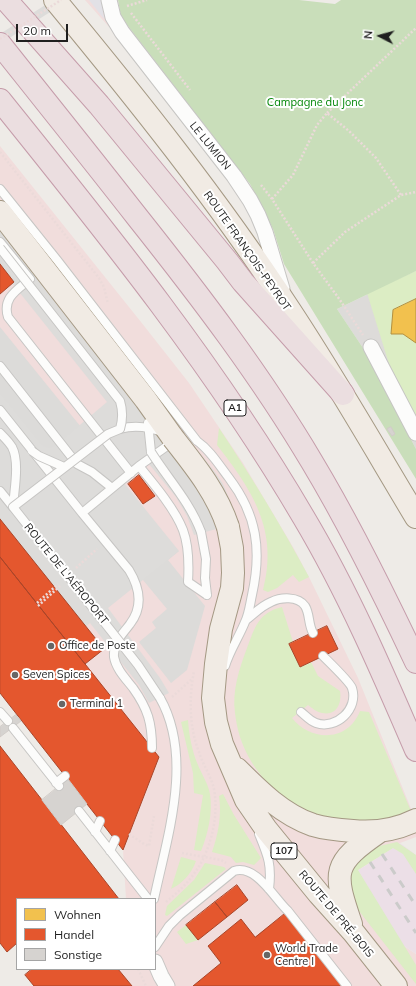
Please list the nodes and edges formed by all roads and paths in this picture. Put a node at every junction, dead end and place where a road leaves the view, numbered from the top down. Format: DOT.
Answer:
graph roads {
  1 [pos="6,0"];
  2 [pos="55,0"];
  3 [pos="61,0"];
  4 [pos="109,0"];
  5 [pos="147,0"];
  6 [pos="126,6"];
  7 [pos="416,28"];
  8 [pos="0,39"];
  9 [pos="0,44"];
  10 [pos="0,100"];
  11 [pos="327,113"];
  12 [pos="0,152"];
  13 [pos="0,190"];
  14 [pos="416,192"];
  15 [pos="401,195"];
  16 [pos="272,199"];
  17 [pos="0,212"];
  18 [pos="0,242"];
  19 [pos="0,248"];
  20 [pos="313,263"];
  21 [pos="286,305"];
  22 [pos="110,309"];
  23 [pos="371,347"];
  24 [pos="0,366"];
  25 [pos="343,394"];
  26 [pos="146,400"];
  27 [pos="0,410"];
  28 [pos="148,428"];
  29 [pos="120,429"];
  30 [pos="0,433"];
  31 [pos="416,433"];
  32 [pos="173,438"];
  33 [pos="197,441"];
  34 [pos="139,466"];
  35 [pos="64,467"];
  36 [pos="131,473"];
  37 [pos="112,488"];
  38 [pos="0,491"];
  39 [pos="13,507"];
  40 [pos="82,513"];
  41 [pos="416,517"];
  42 [pos="69,577"];
  43 [pos="38,606"];
  44 [pos="246,620"];
  45 [pos="313,633"];
  46 [pos="323,656"];
  47 [pos="416,662"];
  48 [pos="214,698"];
  49 [pos="162,701"];
  50 [pos="0,712"];
  51 [pos="301,712"];
  52 [pos="152,748"];
  53 [pos="416,750"];
  54 [pos="227,760"];
  55 [pos="65,776"];
  56 [pos="246,800"];
  57 [pos="79,811"];
  58 [pos="154,816"];
  59 [pos="100,821"];
  60 [pos="398,826"];
  61 [pos="95,832"];
  62 [pos="129,834"];
  63 [pos="115,840"];
  64 [pos="110,851"];
  65 [pos="182,853"];
  66 [pos="204,857"];
  67 [pos="230,865"];
  68 [pos="269,889"];
  69 [pos="147,898"];
  70 [pos="154,898"];
  71 [pos="164,904"];
  72 [pos="354,933"];
  73 [pos="156,946"];
  74 [pos="156,964"];
  75 [pos="138,970"];
  76 [pos="146,986"];
  77 [pos="167,986"];
  78 [pos="347,986"];
  79 [pos="396,986"];
  1 -- 25 [label="highway"];
  2 -- 21 [label="main road, ROUTE FRANÇOIS-PEYROT"];
  3 -- 8 [label="path, bridge"];
  4 -- 21 [label="street, LE LUMION"];
  5 -- 6 [label="path"];
  7 -- 11 [label="path"];
  9 -- 47 [label="highway"];
  10 -- 53 [label="highway, A1"];
  11 -- 15 [label="path"];
  11 -- 16 [label="path"];
  12 -- 22 [label="path"];
  13 -- 33 [label="lane"];
  14 -- 15 [label="path"];
  15 -- 20 [label="path"];
  17 -- 26 [label="main road, ROUTE DE PRÉ-BOIS"];
  18 -- 36 [label="lane"];
  19 -- 29 [label="lane, bridge"];
  21 -- 25 [label="main road, ROUTE FRANÇOIS-PEYROT"];
  23 -- 31 [label="street"];
  24 -- 37 [label="lane"];
  25 -- 41 [label="main road, ROUTE FRANÇOIS-PEYROT"];
  26 -- 28 [label="lane"];
  26 -- 32 [label="main road, ROUTE DE PRÉ-BOIS"];
  27 -- 35 [label="lane, bridge"];
  27 -- 40 [label="lane"];
  28 -- 29 [label="lane"];
  28 -- 32 [label="lane"];
  28 -- 34 [label="lane, bridge"];
  29 -- 35 [label="lane, bridge"];
  30 -- 39 [label="lane"];
  32 -- 48 [label="main road, ROUTE DE PRÉ-BOIS, bridge"];
  33 -- 34 [label="lane"];
  33 -- 44 [label="lane"];
  34 -- 36 [label="lane"];
  35 -- 39 [label="lane, bridge"];
  36 -- 37 [label="lane"];
  37 -- 40 [label="lane"];
  38 -- 39 [label="lane, ROUTE DE L'AÉROPORT"];
  39 -- 42 [label="lane, ROUTE DE L'AÉROPORT, bridge"];
  40 -- 52 [label="lane"];
  42 -- 43 [label="path"];
  42 -- 49 [label="lane, ROUTE DE L'AÉROPORT, bridge"];
  44 -- 45 [label="lane"];
  44 -- 48 [label="lane"];
  46 -- 51 [label="lane"];
  48 -- 54 [label="main road, ROUTE DE PRÉ-BOIS"];
  49 -- 66 [label="path"];
  49 -- 70 [label="lane, ROUTE DE L'AÉROPORT"];
  50 -- 55 [label="lane"];
  54 -- 56 [label="main road, ROUTE DE PRÉ-BOIS / 107"];
  54 -- 60 [label="main road"];
  56 -- 68 [label="lane"];
  56 -- 72 [label="main road, ROUTE DE PRÉ-BOIS / 107"];
  57 -- 61 [label="lane"];
  58 -- 62 [label="path"];
  59 -- 61 [label="lane"];
  60 -- 72 [label="main road"];
  61 -- 64 [label="lane"];
  63 -- 64 [label="lane"];
  64 -- 69 [label="lane"];
  65 -- 66 [label="path"];
  66 -- 67 [label="path"];
  66 -- 71 [label="path"];
  68 -- 73 [label="lane"];
  68 -- 78 [label="lane"];
  72 -- 79 [label="main road, ROUTE DE PRÉ-BOIS"];
  74 -- 77 [label="street"];
  75 -- 76 [label="path"];
}
